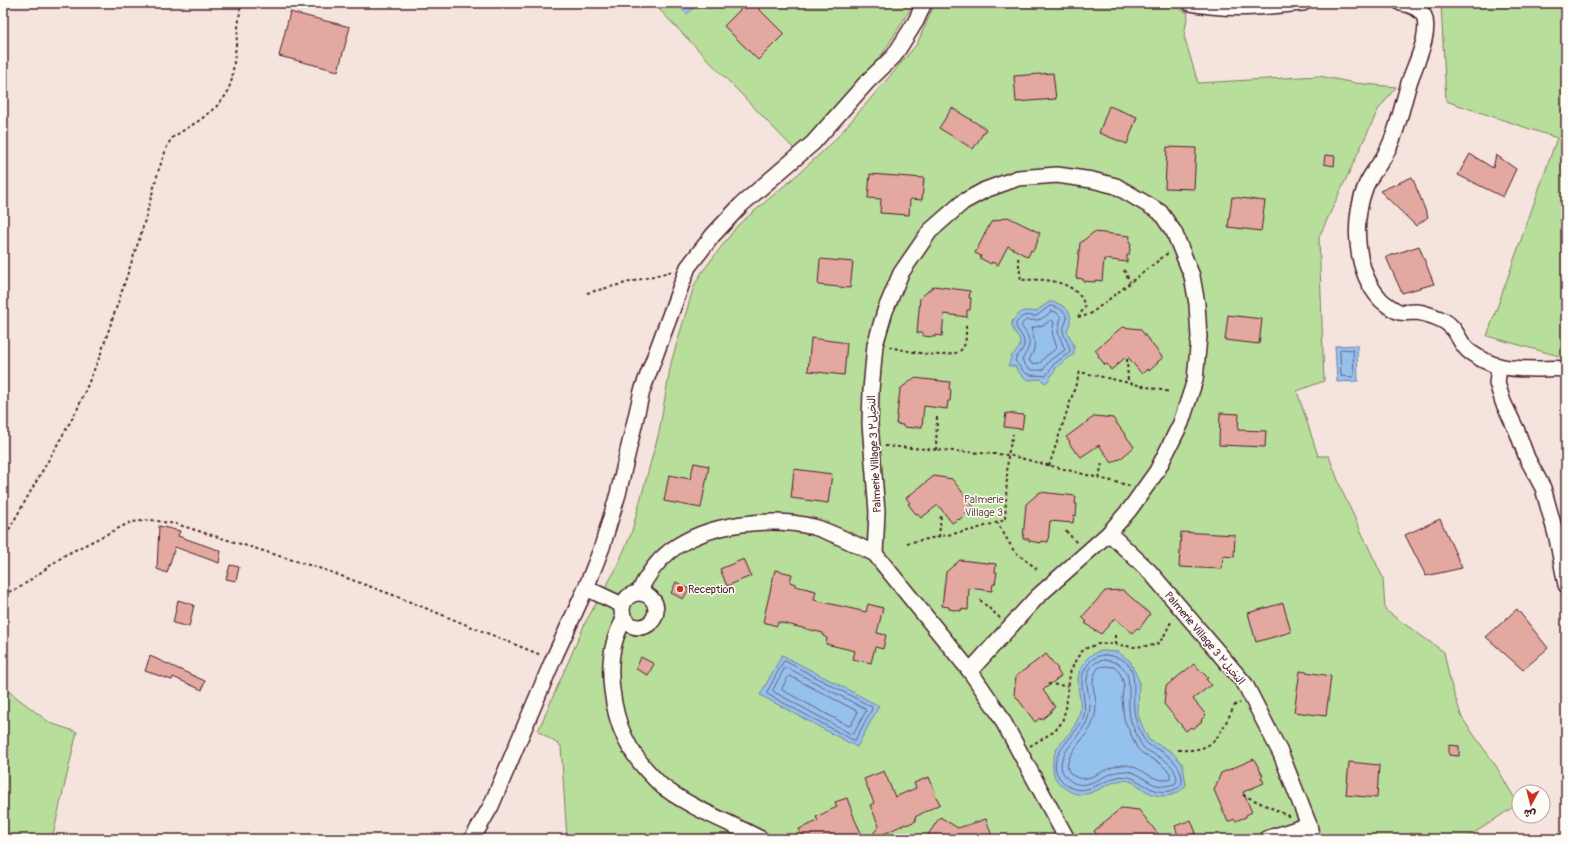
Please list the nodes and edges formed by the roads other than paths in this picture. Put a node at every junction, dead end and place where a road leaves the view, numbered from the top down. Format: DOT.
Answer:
graph roads {
  1 [pos="924,3"];
  2 [pos="1190,3"];
  3 [pos="1303,3"];
  4 [pos="1401,3"];
  5 [pos="1499,367"];
  6 [pos="1566,369"];
  7 [pos="1109,533"];
  8 [pos="875,554"];
  9 [pos="1566,585"];
  10 [pos="586,588"];
  11 [pos="639,592"];
  12 [pos="622,605"];
  13 [pos="624,620"];
  14 [pos="970,671"];
  15 [pos="1310,832"];
  16 [pos="472,839"];
  17 [pos="761,839"];
  18 [pos="1067,839"];
  19 [pos="1266,839"];
  1 -- 10 [label="street"];
  2 -- 3 [label="street"];
  4 -- 5 [label="street"];
  5 -- 6 [label="street"];
  5 -- 9 [label="street"];
  7 -- 8 [label="street, Palmerie Village 3 النخيل٣"];
  7 -- 14 [label="street, Palmerie Village 3 النخيل٣"];
  7 -- 15 [label="street, Palmerie Village 3 النخيل٣"];
  8 -- 11 [label="street"];
  8 -- 14 [label="street"];
  10 -- 12 [label="street"];
  10 -- 16 [label="street"];
  11 -- 12 [label="street"];
  11 -- 13 [label="street"];
  12 -- 13 [label="street"];
  13 -- 17 [label="street"];
  14 -- 18 [label="street"];
  15 -- 19 [label="street"];
}
